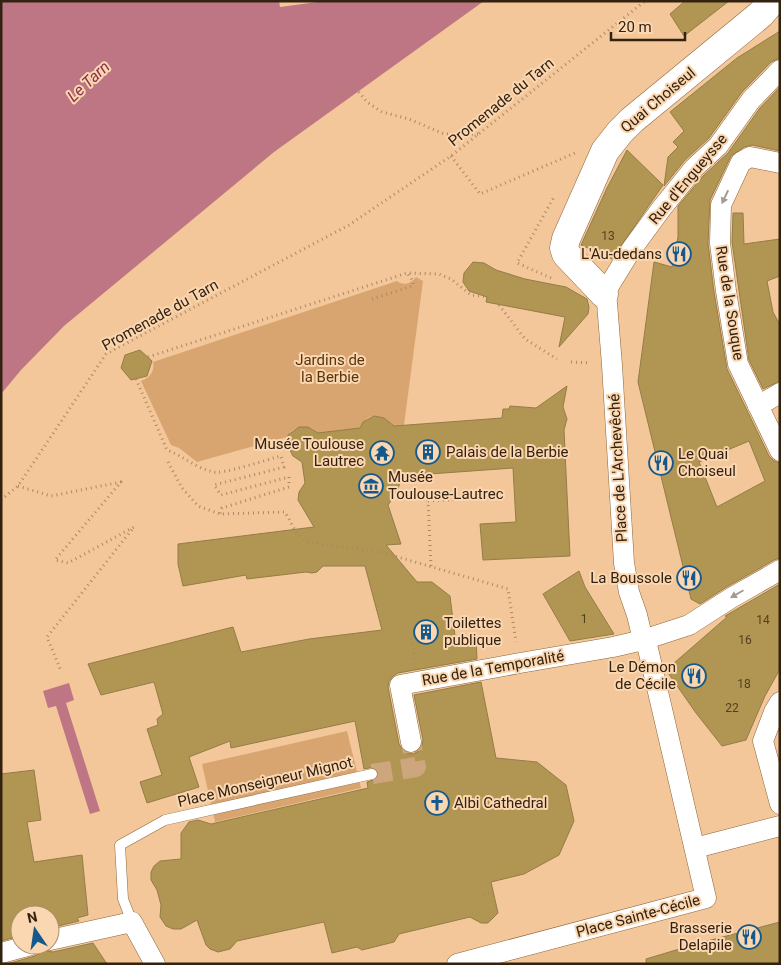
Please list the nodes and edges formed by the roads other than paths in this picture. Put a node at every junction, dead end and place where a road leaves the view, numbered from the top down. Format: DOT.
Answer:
graph roads {
  1 [pos="772,1"];
  2 [pos="780,70"];
  3 [pos="780,163"];
  4 [pos="604,294"];
  5 [pos="780,393"];
  6 [pos="758,406"];
  7 [pos="780,451"];
  8 [pos="780,570"];
  9 [pos="642,640"];
  10 [pos="780,702"];
  11 [pos="411,742"];
  12 [pos="372,774"];
  13 [pos="780,804"];
  14 [pos="780,826"];
  15 [pos="695,848"];
  16 [pos="132,922"];
  17 [pos="60,938"];
  18 [pos="155,964"];
  19 [pos="457,964"];
  1 -- 4 [label="street, Quai Choiseul"];
  2 -- 4 [label="street, Rue d'Engueysse"];
  3 -- 6 [label="street, Rue de la Souque, one-way"];
  4 -- 9 [label="street, Place de L'Archevêché"];
  5 -- 6 [label="street"];
  6 -- 7 [label="street, Rue de la Souque"];
  8 -- 9 [label="street, Rue de la Temporalité, one-way"];
  9 -- 11 [label="street, Rue de la Temporalité"];
  9 -- 15 [label="street, Place Sainte-Cécile"];
  10 -- 13 [label="street"];
  12 -- 16 [label="lane, Place Monseigneur Mignot"];
  14 -- 15 [label="street"];
  15 -- 19 [label="street, Place Sainte-Cécile"];
  16 -- 17 [label="street"];
  16 -- 18 [label="street"];
}
